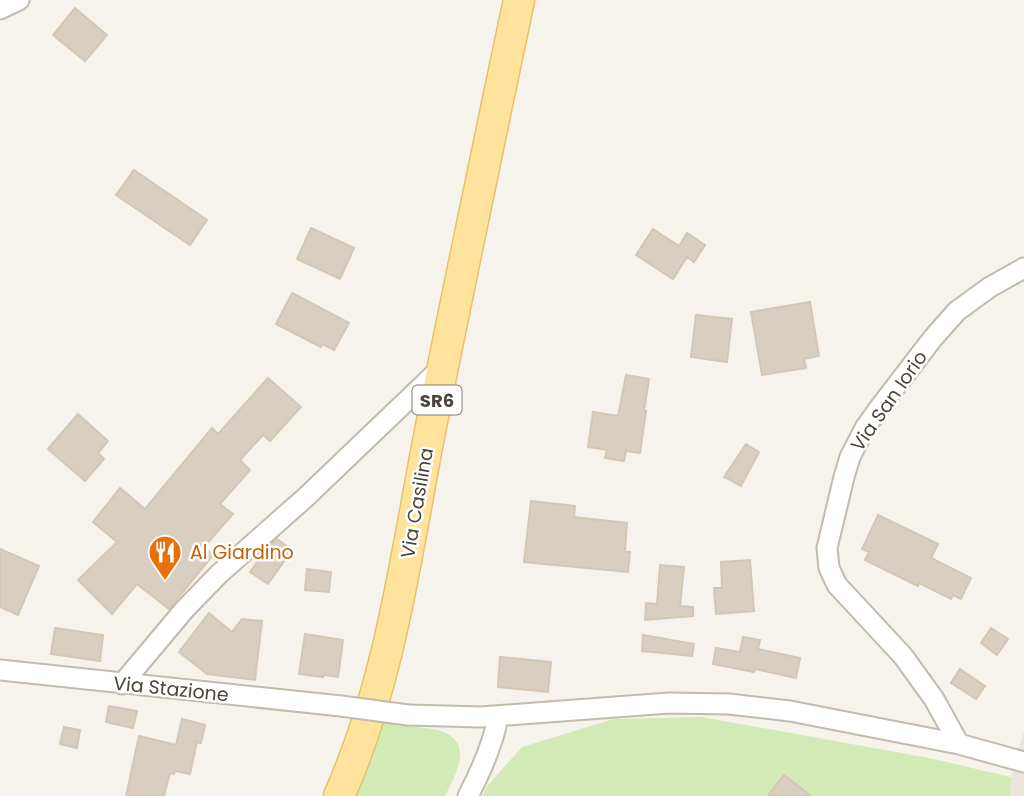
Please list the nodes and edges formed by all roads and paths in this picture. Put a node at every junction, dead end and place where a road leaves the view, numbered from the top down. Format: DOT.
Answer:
graph roads {
  1 [pos="19,0"];
  2 [pos="519,0"];
  3 [pos="0,9"];
  4 [pos="1024,268"];
  5 [pos="443,365"];
  6 [pos="0,670"];
  7 [pos="122,684"];
  8 [pos="498,716"];
  9 [pos="959,744"];
  10 [pos="1024,762"];
  11 [pos="339,796"];
  12 [pos="468,796"];
  1 -- 3 [label="street"];
  2 -- 5 [label="main road, Via Casilina / SR6"];
  4 -- 9 [label="street, Via San Iorio"];
  5 -- 7 [label="street"];
  5 -- 11 [label="main road, Via Casilina / SR6"];
  6 -- 7 [label="street, Via Stazione"];
  7 -- 8 [label="street, Via Stazione, bridge"];
  8 -- 9 [label="street, Via Stazione"];
  8 -- 12 [label="street"];
  9 -- 10 [label="street, Via Stazione"];
}
